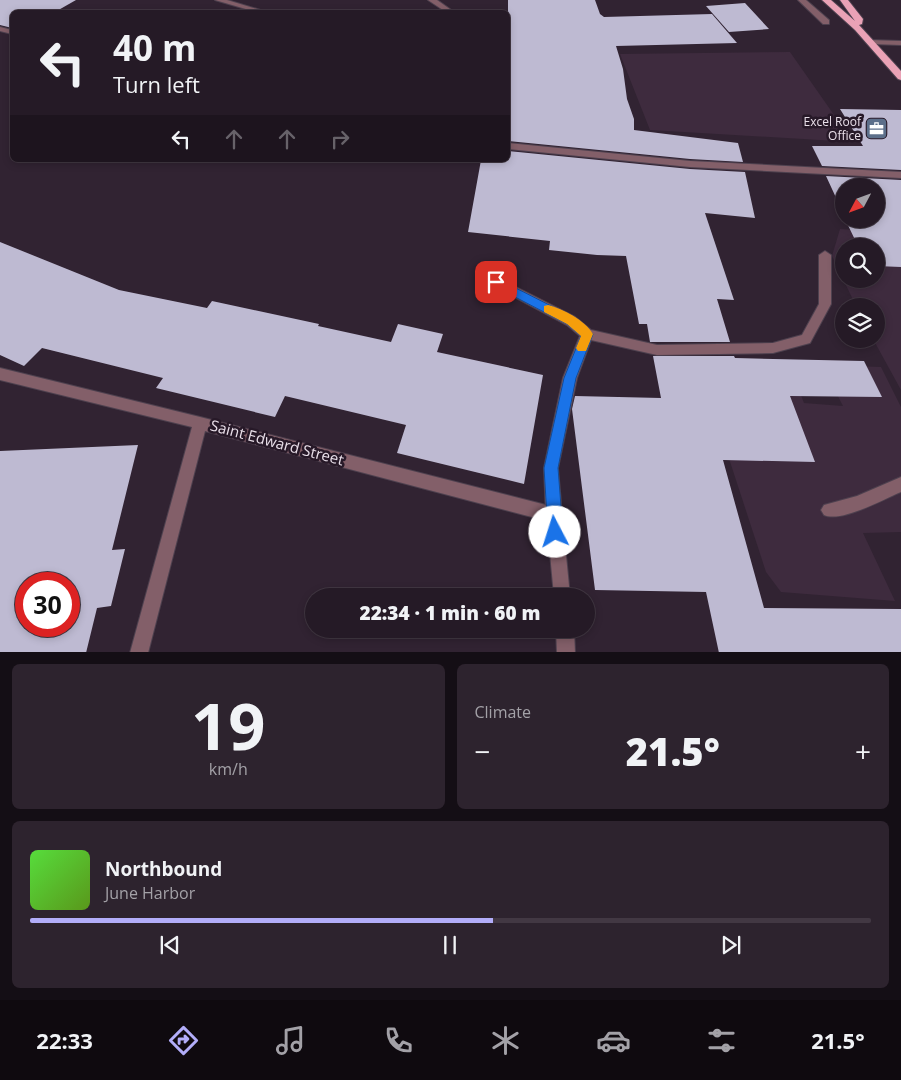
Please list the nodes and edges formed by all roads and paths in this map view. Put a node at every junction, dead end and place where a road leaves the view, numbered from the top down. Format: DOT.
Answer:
graph roads {
  1 [pos="219,0"];
  2 [pos="432,0"];
  3 [pos="802,0"];
  4 [pos="826,0"];
  5 [pos="844,0"];
  6 [pos="237,3"];
  7 [pos="257,10"];
  8 [pos="447,10"];
  9 [pos="826,22"];
  10 [pos="858,28"];
  11 [pos="872,42"];
  12 [pos="901,43"];
  13 [pos="901,77"];
  14 [pos="510,146"];
  15 [pos="901,175"];
  16 [pos="825,255"];
  17 [pos="496,282"];
  18 [pos="587,334"];
  19 [pos="0,374"];
  20 [pos="200,423"];
  21 [pos="901,484"];
  22 [pos="829,510"];
  23 [pos="554,515"];
  24 [pos="561,588"];
  25 [pos="565,638"];
  26 [pos="139,652"];
  27 [pos="566,652"];
  1 -- 6 [label="street"];
  2 -- 8 [label="street"];
  3 -- 9 [label="street"];
  4 -- 10 [label="highway"];
  5 -- 10 [label="highway"];
  6 -- 7 [label="street"];
  10 -- 11 [label="highway"];
  11 -- 12 [label="street"];
  11 -- 13 [label="highway"];
  14 -- 15 [label="street"];
  16 -- 18 [label="street"];
  17 -- 18 [label="street"];
  18 -- 23 [label="street"];
  19 -- 20 [label="street, Saint Edward Street"];
  20 -- 23 [label="street, Saint Edward Street"];
  20 -- 26 [label="street"];
  21 -- 22 [label="street"];
  23 -- 24 [label="street"];
  25 -- 27 [label="street"];
}
